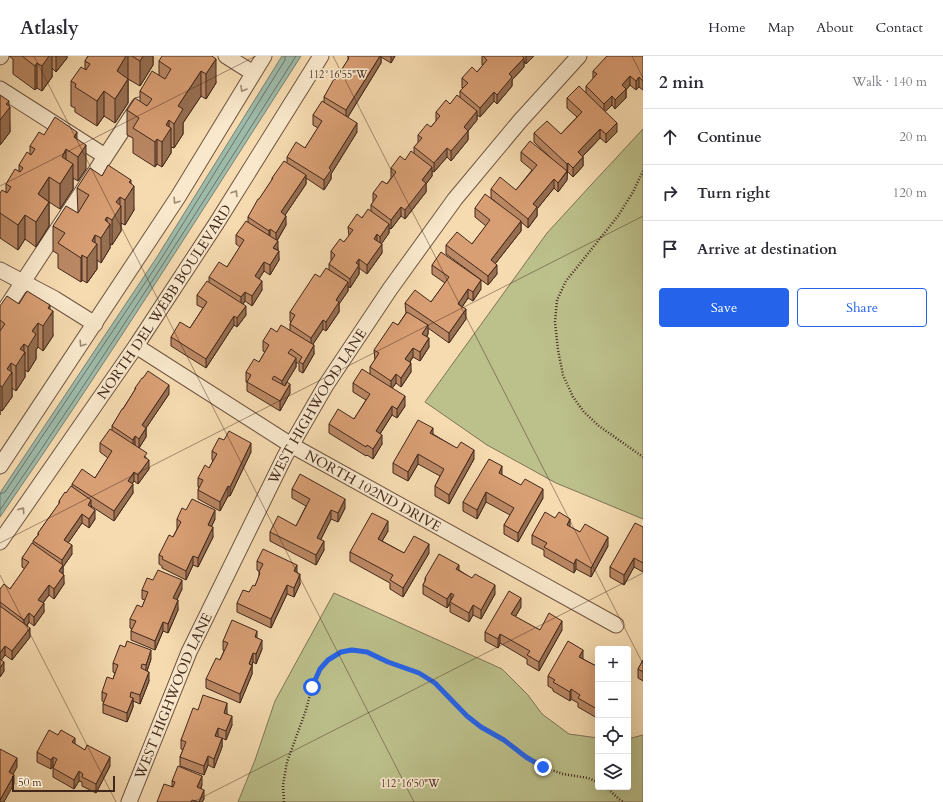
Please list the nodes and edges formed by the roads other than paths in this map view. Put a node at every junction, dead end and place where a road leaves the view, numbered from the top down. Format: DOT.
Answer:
graph roads {
  1 [pos="226,56"];
  2 [pos="264,56"];
  3 [pos="321,56"];
  4 [pos="579,56"];
  5 [pos="253,73"];
  6 [pos="0,89"];
  7 [pos="146,94"];
  8 [pos="105,156"];
  9 [pos="0,270"];
  10 [pos="24,281"];
  11 [pos="0,317"];
  12 [pos="95,324"];
  13 [pos="136,346"];
  14 [pos="291,446"];
  15 [pos="0,466"];
  16 [pos="0,542"];
  17 [pos="616,625"];
  18 [pos="129,802"];
  1 -- 5 [label="street"];
  2 -- 5 [label="street"];
  13 -- 3 [label="street, NORTH DEL WEBB BOULEVARD, one-way"];
  4 -- 14 [label="street, WEST HIGHWOOD LANE"];
  5 -- 12 [label="street, one-way"];
  6 -- 8 [label="street"];
  7 -- 8 [label="street"];
  8 -- 10 [label="street"];
  9 -- 10 [label="street"];
  10 -- 11 [label="street"];
  10 -- 12 [label="street"];
  12 -- 15 [label="street, one-way"];
  13 -- 14 [label="street, NORTH 102ND DRIVE"];
  16 -- 13 [label="street, NORTH DEL WEBB BOULEVARD, one-way"];
  14 -- 17 [label="street, NORTH 102ND DRIVE"];
  14 -- 18 [label="street, WEST HIGHWOOD LANE"];
}
